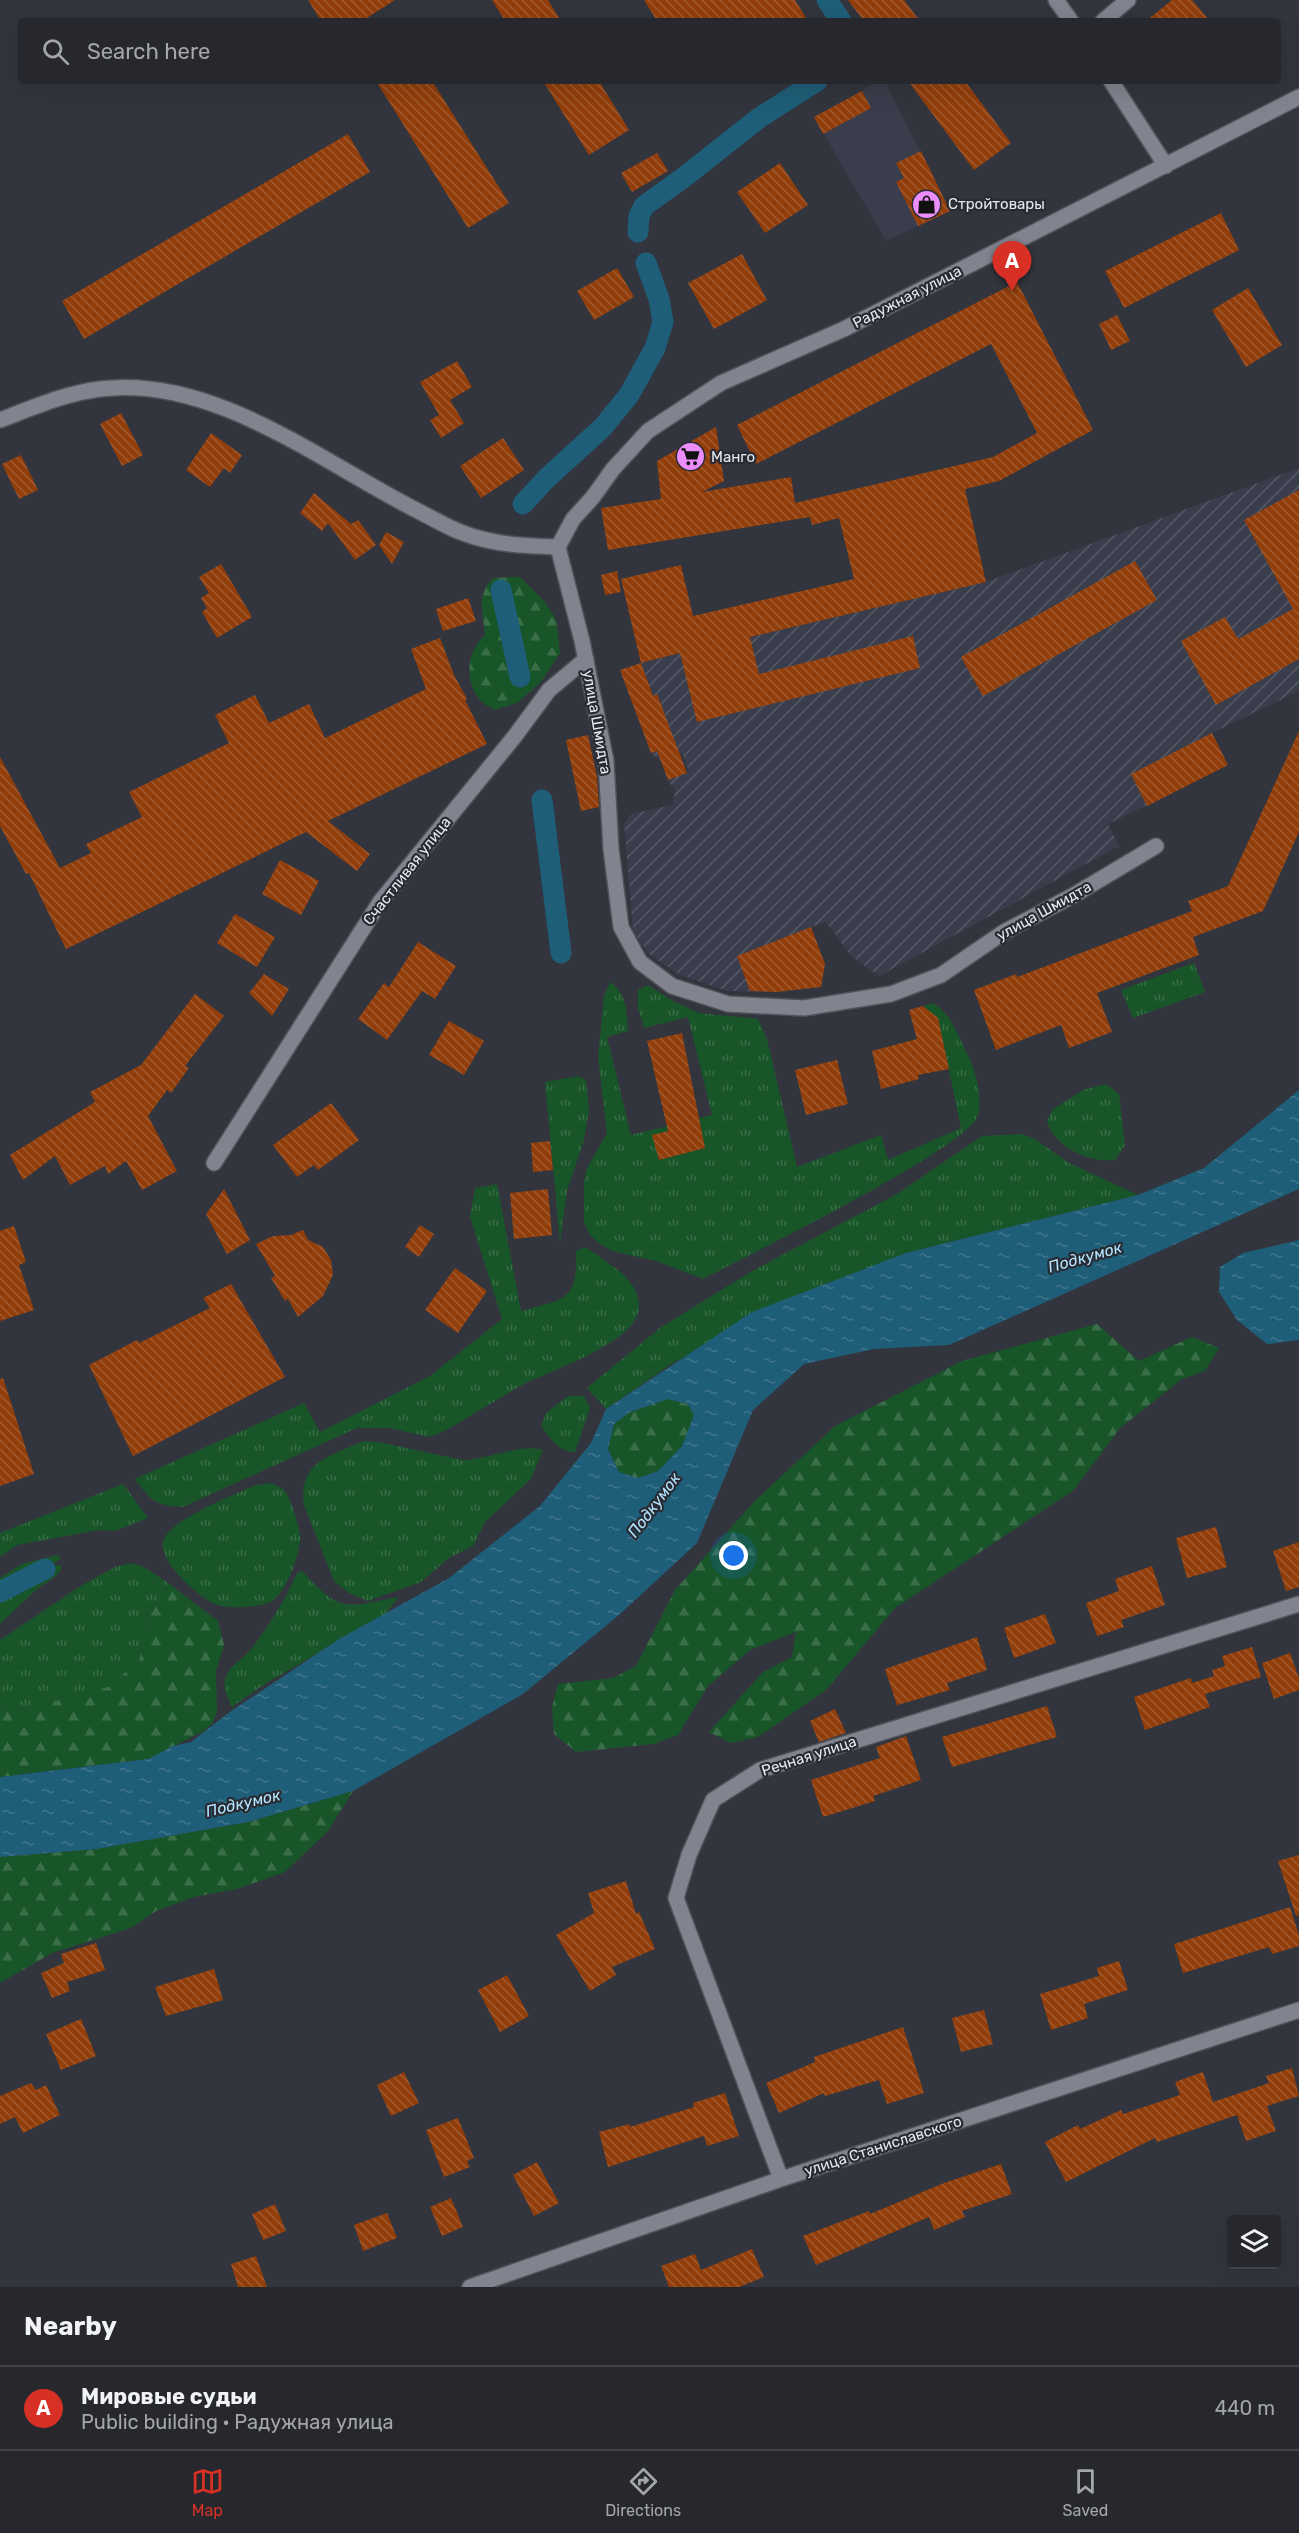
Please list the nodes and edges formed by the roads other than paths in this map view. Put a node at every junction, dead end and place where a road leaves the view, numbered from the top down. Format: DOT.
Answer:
graph roads {
  1 [pos="1056,0"];
  2 [pos="1128,0"];
  3 [pos="1069,18"];
  4 [pos="1107,18"];
  5 [pos="1114,84"];
  6 [pos="1299,97"];
  7 [pos="1166,166"];
  8 [pos="0,420"];
  9 [pos="558,547"];
  10 [pos="586,659"];
  11 [pos="1156,846"];
  12 [pos="214,1163"];
  13 [pos="1299,1604"];
  14 [pos="1299,2010"];
  15 [pos="781,2180"];
  16 [pos="470,2287"];
  1 -- 3 [label="street"];
  2 -- 4 [label="street"];
  5 -- 7 [label="street"];
  6 -- 7 [label="street, Радужная улица"];
  7 -- 9 [label="street, Радужная улица"];
  8 -- 9 [label="street"];
  9 -- 10 [label="street, улица Шмидта"];
  10 -- 11 [label="street, улица Шмидта"];
  10 -- 12 [label="street, Счастливая улица"];
  13 -- 15 [label="street, Речная улица"];
  14 -- 15 [label="street, улица Станиславского"];
  15 -- 16 [label="street, улица Станиславского"];
}
